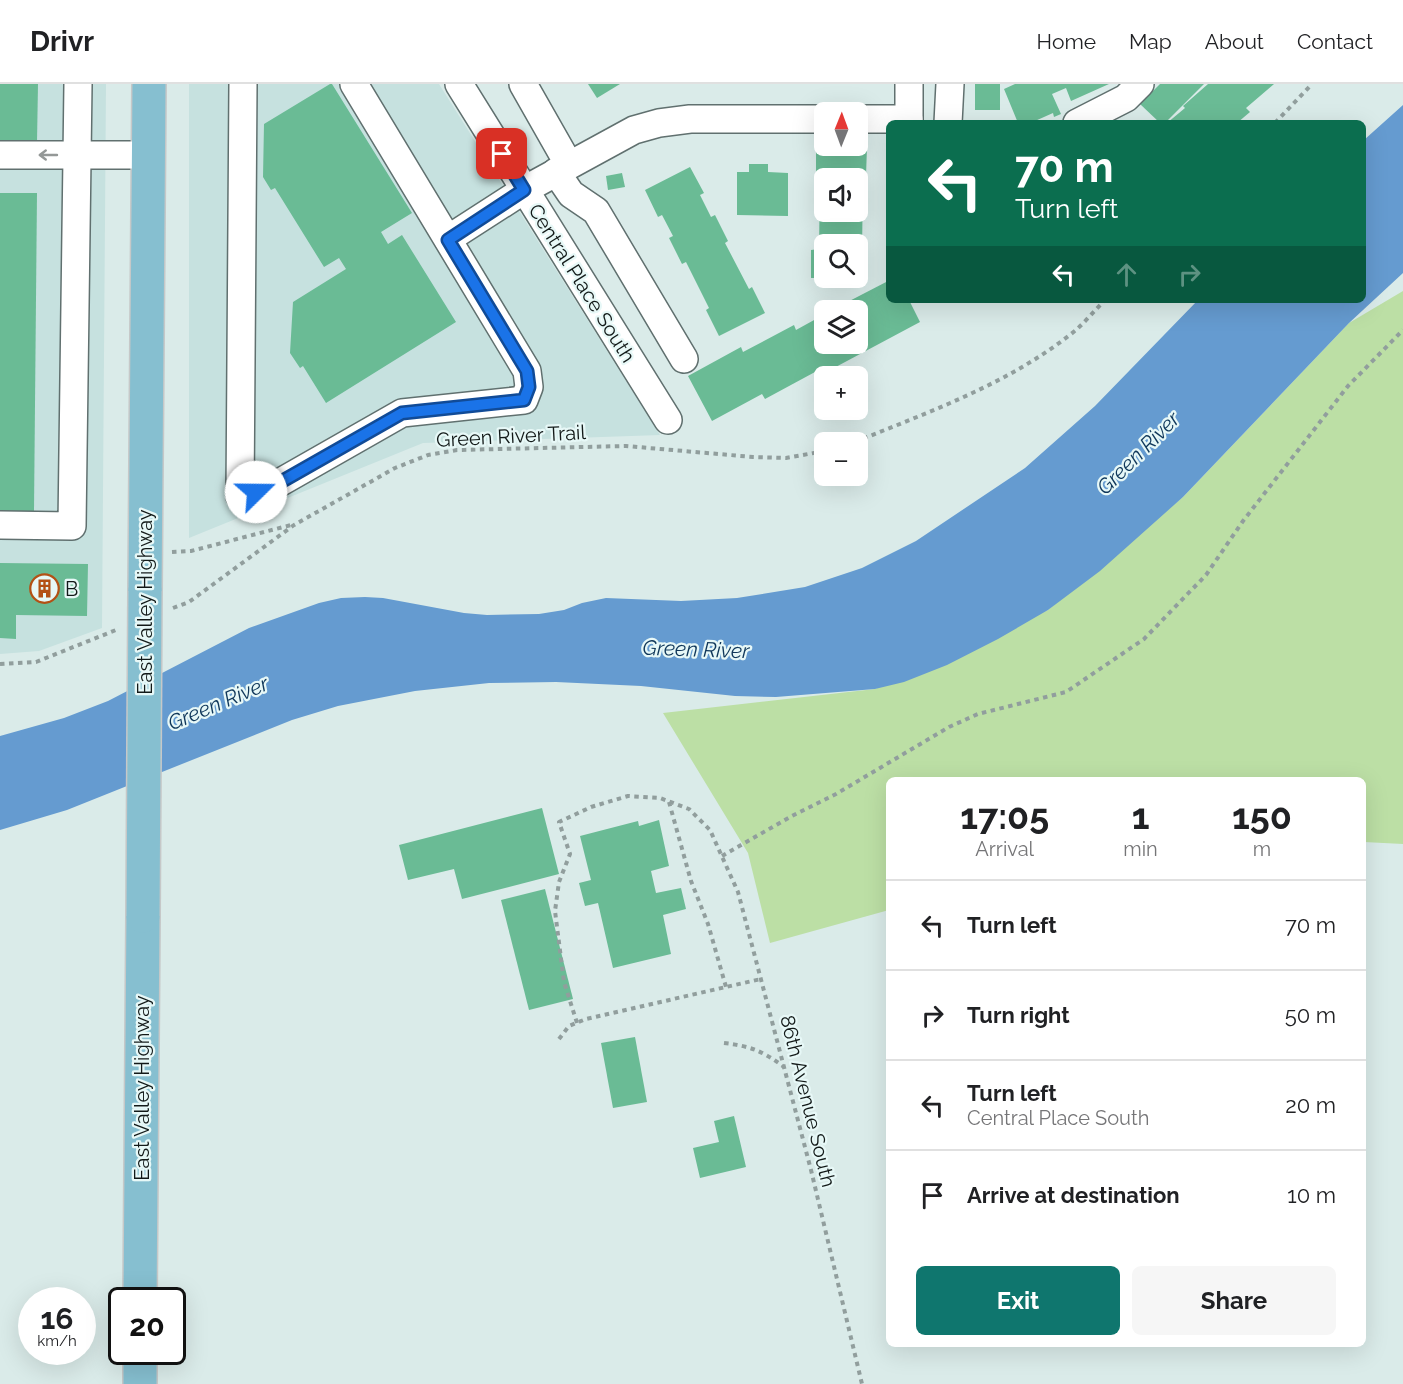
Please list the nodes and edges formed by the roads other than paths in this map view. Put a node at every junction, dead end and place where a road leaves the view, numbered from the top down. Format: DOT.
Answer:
graph roads {
  1 [pos="78,84"];
  2 [pos="149,84"];
  3 [pos="243,84"];
  4 [pos="354,84"];
  5 [pos="459,84"];
  6 [pos="523,84"];
  7 [pos="909,84"];
  8 [pos="950,84"];
  9 [pos="1140,84"];
  10 [pos="814,119"];
  11 [pos="868,119"];
  12 [pos="886,120"];
  13 [pos="909,120"];
  14 [pos="948,120"];
  15 [pos="1083,120"];
  16 [pos="0,155"];
  17 [pos="77,155"];
  18 [pos="148,155"];
  19 [pos="562,169"];
  20 [pos="524,190"];
  21 [pos="448,240"];
  22 [pos="684,359"];
  23 [pos="668,420"];
  24 [pos="0,525"];
  25 [pos="140,1287"];
  26 [pos="140,1365"];
  27 [pos="140,1384"];
  1 -- 17 [label="street"];
  2 -- 18 [label="main road, East Valley Highway"];
  3 -- 21 [label="street"];
  4 -- 21 [label="street"];
  5 -- 20 [label="street, Central Place South"];
  6 -- 19 [label="street"];
  7 -- 13 [label="street"];
  8 -- 14 [label="street"];
  9 -- 15 [label="street"];
  10 -- 19 [label="street"];
  11 -- 12 [label="street"];
  17 -- 16 [label="street, one-way"];
  17 -- 18 [label="street"];
  17 -- 24 [label="street"];
  18 -- 25 [label="main road, East Valley Highway, bridge"];
  19 -- 20 [label="street"];
  19 -- 22 [label="street"];
  20 -- 21 [label="street"];
  20 -- 23 [label="street, Central Place South"];
  26 -- 27 [label="main road"];
}
